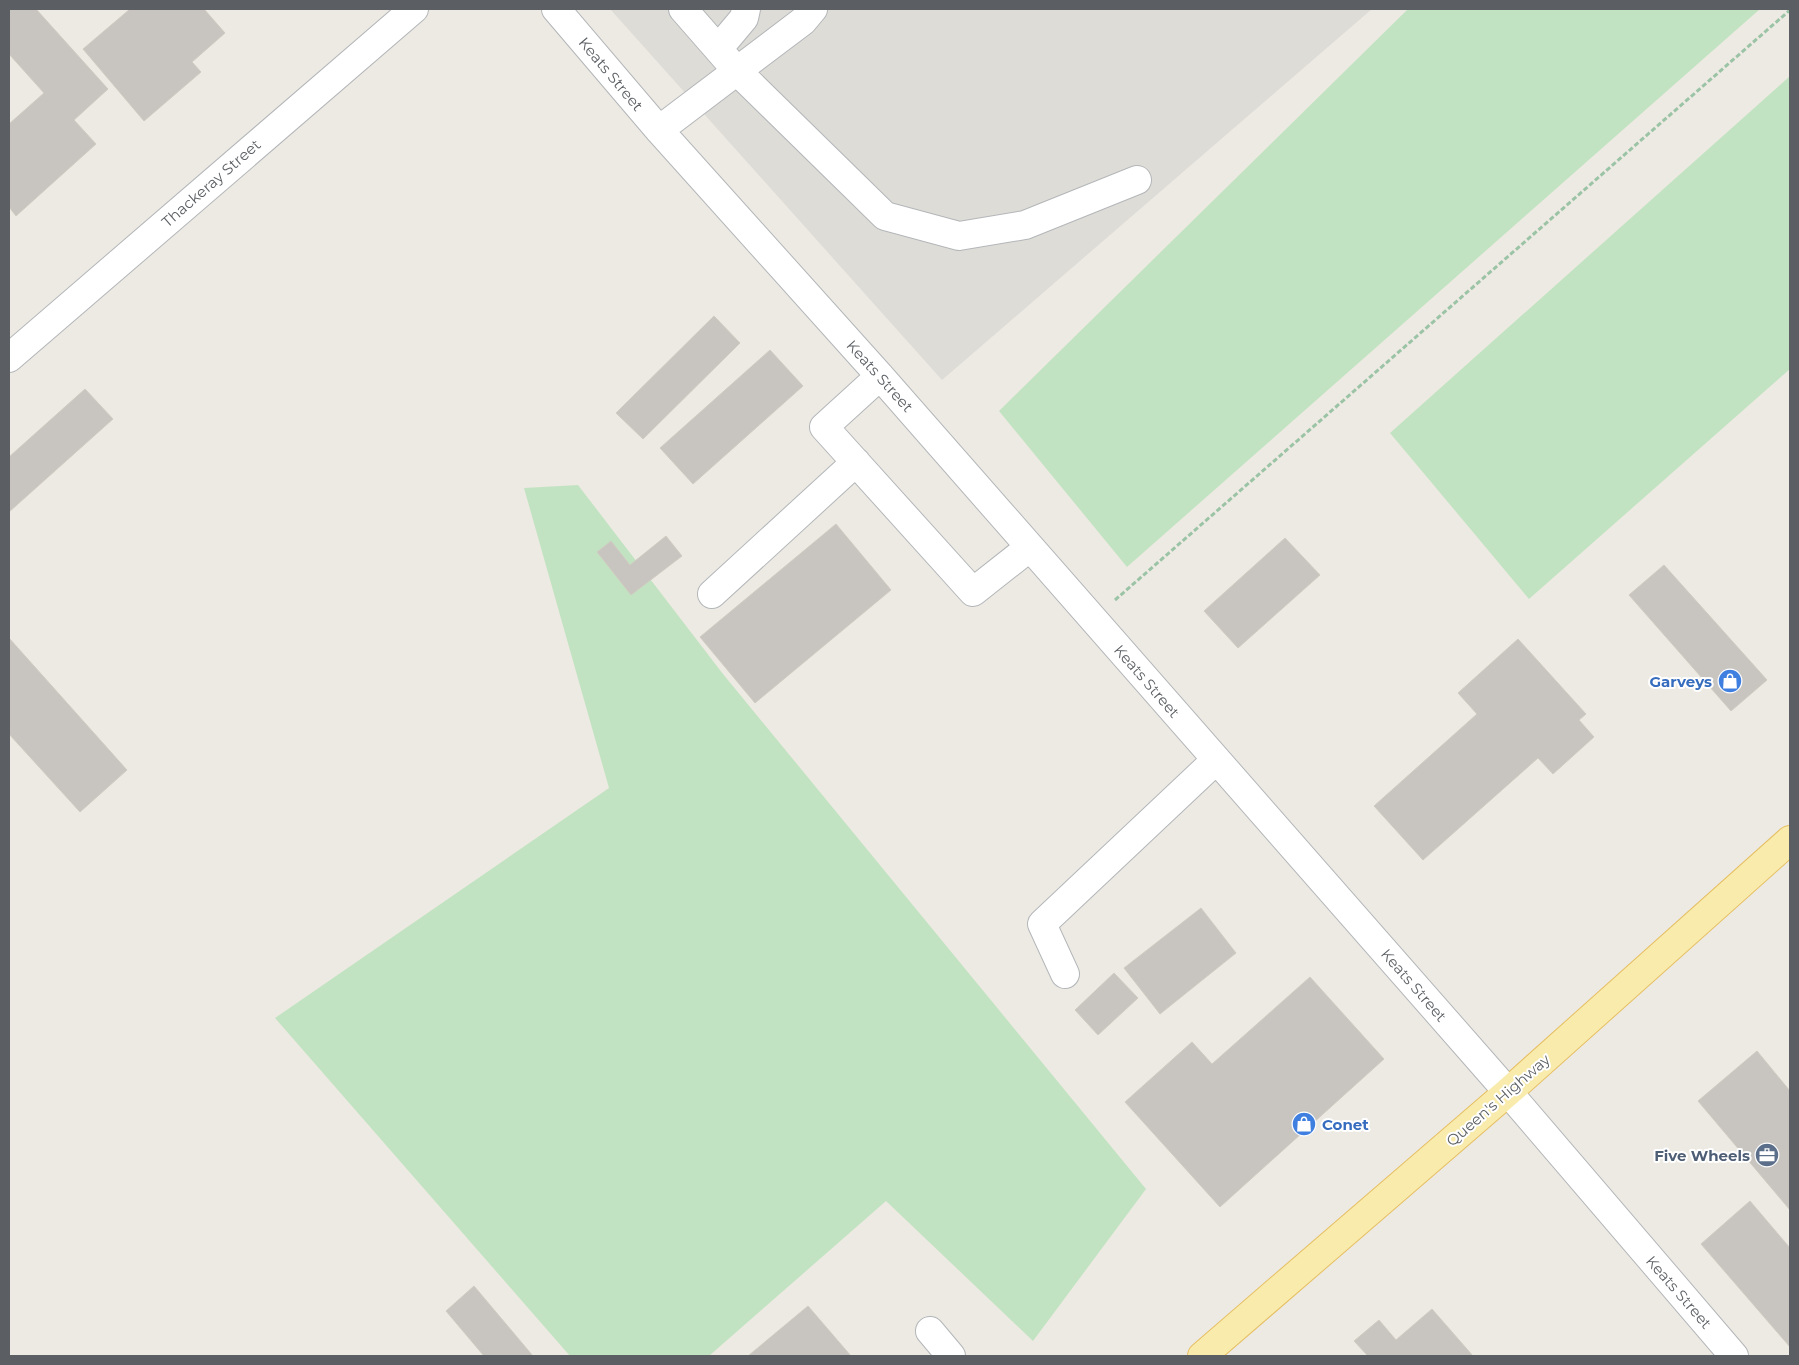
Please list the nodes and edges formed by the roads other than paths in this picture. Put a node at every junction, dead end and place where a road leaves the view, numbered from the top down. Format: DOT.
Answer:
graph roads {
  1 [pos="414,9"];
  2 [pos="556,9"];
  3 [pos="683,9"];
  4 [pos="746,9"];
  5 [pos="814,9"];
  6 [pos="718,49"];
  7 [pos="738,72"];
  8 [pos="659,130"];
  9 [pos="1137,180"];
  10 [pos="9,358"];
  11 [pos="880,376"];
  12 [pos="856,462"];
  13 [pos="1030,547"];
  14 [pos="712,594"];
  15 [pos="1216,760"];
  16 [pos="1790,840"];
  17 [pos="1065,974"];
  18 [pos="1508,1092"];
  19 [pos="930,1331"];
  20 [pos="951,1356"];
  21 [pos="1202,1356"];
  22 [pos="1734,1356"];
  1 -- 10 [label="street, Thackeray Street"];
  2 -- 8 [label="street, Keats Street"];
  3 -- 6 [label="street"];
  4 -- 6 [label="street"];
  5 -- 7 [label="street"];
  6 -- 7 [label="street"];
  7 -- 8 [label="street"];
  7 -- 9 [label="street"];
  8 -- 11 [label="street, Keats Street"];
  11 -- 12 [label="street"];
  11 -- 13 [label="street, Keats Street"];
  12 -- 13 [label="street"];
  12 -- 14 [label="street"];
  13 -- 15 [label="street, Keats Street"];
  15 -- 17 [label="street"];
  15 -- 18 [label="street, Keats Street"];
  16 -- 18 [label="main road, Queen's Highway"];
  18 -- 21 [label="main road, Queen's Highway"];
  18 -- 22 [label="street, Keats Street"];
  19 -- 20 [label="street"];
}
